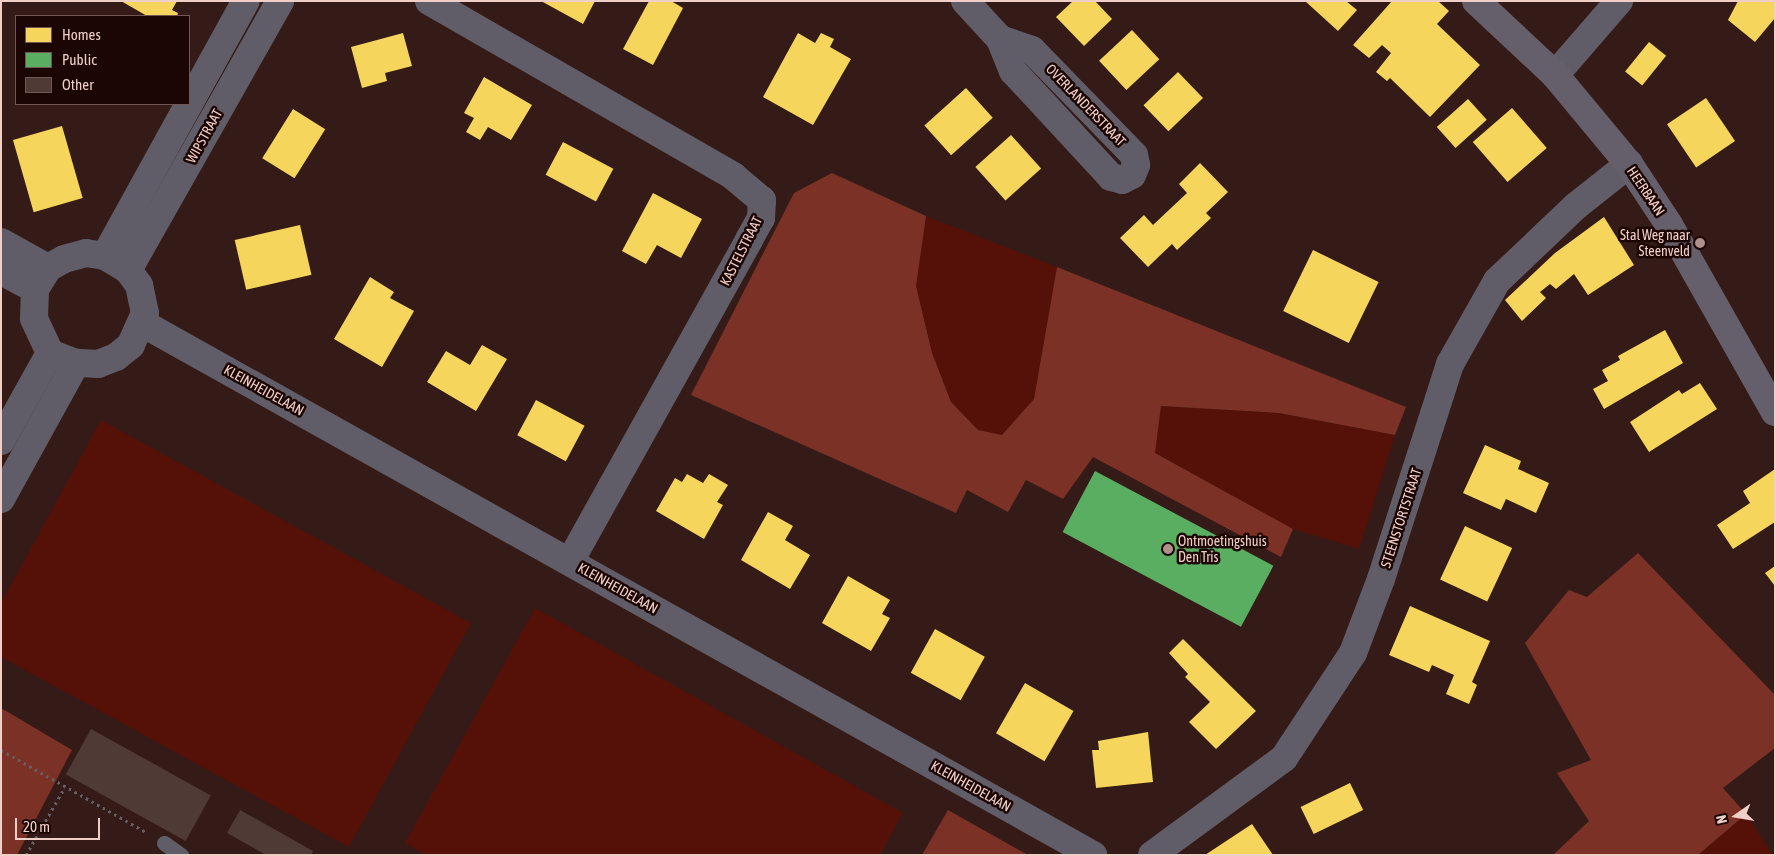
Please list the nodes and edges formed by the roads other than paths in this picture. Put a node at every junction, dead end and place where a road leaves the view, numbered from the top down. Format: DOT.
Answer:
graph roads {
  1 [pos="246,1"];
  2 [pos="280,1"];
  3 [pos="429,1"];
  4 [pos="965,1"];
  5 [pos="1476,1"];
  6 [pos="1619,1"];
  7 [pos="1000,39"];
  8 [pos="1555,75"];
  9 [pos="190,102"];
  10 [pos="188,105"];
  11 [pos="1629,164"];
  12 [pos="1,242"];
  13 [pos="105,256"];
  14 [pos="128,270"];
  15 [pos="1,271"];
  16 [pos="42,279"];
  17 [pos="142,323"];
  18 [pos="50,353"];
  19 [pos="76,363"];
  20 [pos="1775,412"];
  21 [pos="1,441"];
  22 [pos="1,499"];
  23 [pos="570,561"];
  24 [pos="164,843"];
  25 [pos="181,855"];
  26 [pos="1093,855"];
  27 [pos="1152,855"];
  1 -- 9 [label="street, WIPSTRAAT"];
  2 -- 14 [label="street, WIPSTRAAT"];
  3 -- 23 [label="street, KASTELSTRAAT"];
  4 -- 7 [label="street, OVERLANDERSTRAAT"];
  5 -- 8 [label="street, HEERBAAN"];
  6 -- 8 [label="street"];
  7 -- 7 [label="street, OVERLANDERSTRAAT"];
  8 -- 11 [label="street, HEERBAAN"];
  10 -- 13 [label="street, WIPSTRAAT"];
  11 -- 20 [label="street, HEERBAAN"];
  11 -- 27 [label="street, STEENSTORTSTRAAT"];
  12 -- 16 [label="street"];
  13 -- 14 [label="street"];
  13 -- 16 [label="street"];
  14 -- 17 [label="street"];
  15 -- 16 [label="street"];
  16 -- 18 [label="street"];
  17 -- 19 [label="street"];
  17 -- 23 [label="street, KLEINHEIDELAAN"];
  18 -- 19 [label="street"];
  18 -- 21 [label="street"];
  19 -- 22 [label="street"];
  23 -- 26 [label="street, KLEINHEIDELAAN"];
  24 -- 25 [label="lane"];
}
